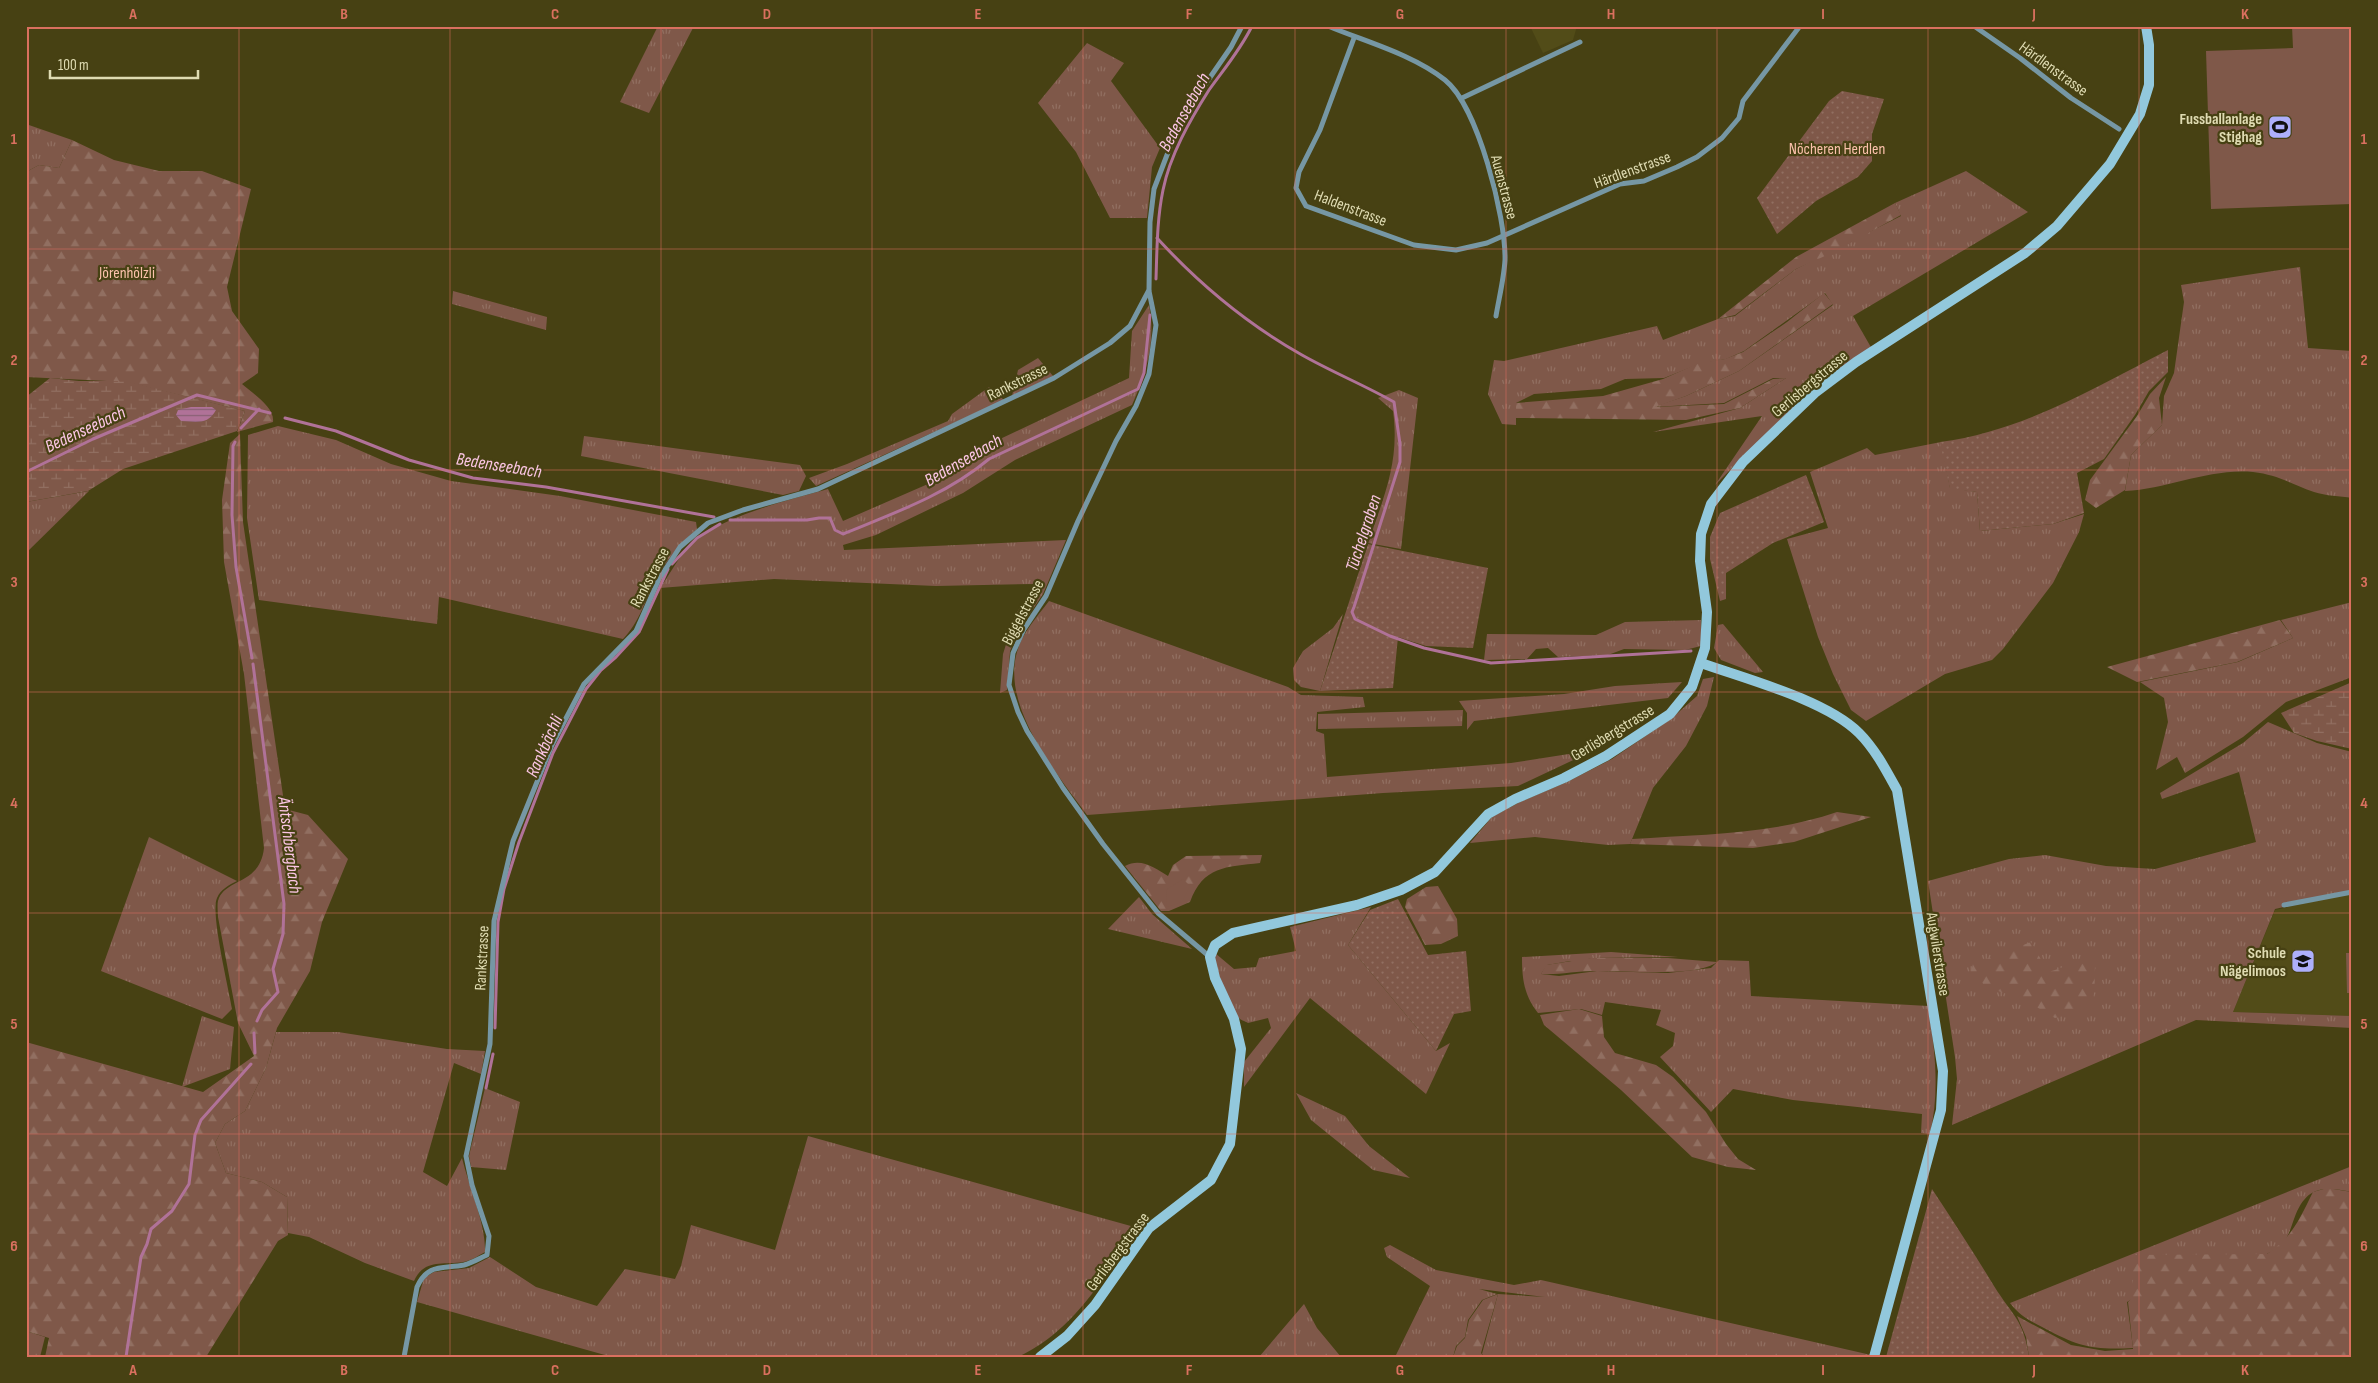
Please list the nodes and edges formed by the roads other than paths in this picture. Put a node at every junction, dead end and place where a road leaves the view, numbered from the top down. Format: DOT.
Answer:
graph roads {
  1 [pos="1242,26"];
  2 [pos="1328,26"];
  3 [pos="1800,26"];
  4 [pos="1974,26"];
  5 [pos="2146,26"];
  6 [pos="1354,38"];
  7 [pos="1580,42"];
  8 [pos="1462,98"];
  9 [pos="2119,129"];
  10 [pos="1503,236"];
  11 [pos="1149,290"];
  12 [pos="1496,316"];
  13 [pos="1701,663"];
  14 [pos="2352,892"];
  15 [pos="2284,905"];
  16 [pos="1210,957"];
  17 [pos="404,1357"];
  18 [pos="1040,1357"];
  19 [pos="1874,1357"];
  1 -- 11 [label="street, Rankstrasse"];
  2 -- 6 [label="street, Auenstrasse"];
  3 -- 10 [label="street, Härdlenstrasse"];
  4 -- 9 [label="street, Härdlenstrasse"];
  5 -- 13 [label="street, Gerlisbergstrasse"];
  6 -- 8 [label="street, Auenstrasse"];
  6 -- 10 [label="street, Haldenstrasse"];
  7 -- 8 [label="street"];
  8 -- 10 [label="street, Auenstrasse"];
  10 -- 12 [label="street, Auenstrasse"];
  11 -- 16 [label="street, Biggelstrasse"];
  11 -- 17 [label="street, Rankstrasse"];
  13 -- 16 [label="street, Gerlisbergstrasse"];
  13 -- 19 [label="street, Augwilerstrasse"];
  14 -- 15 [label="street"];
  16 -- 18 [label="street, Gerlisbergstrasse"];
}
